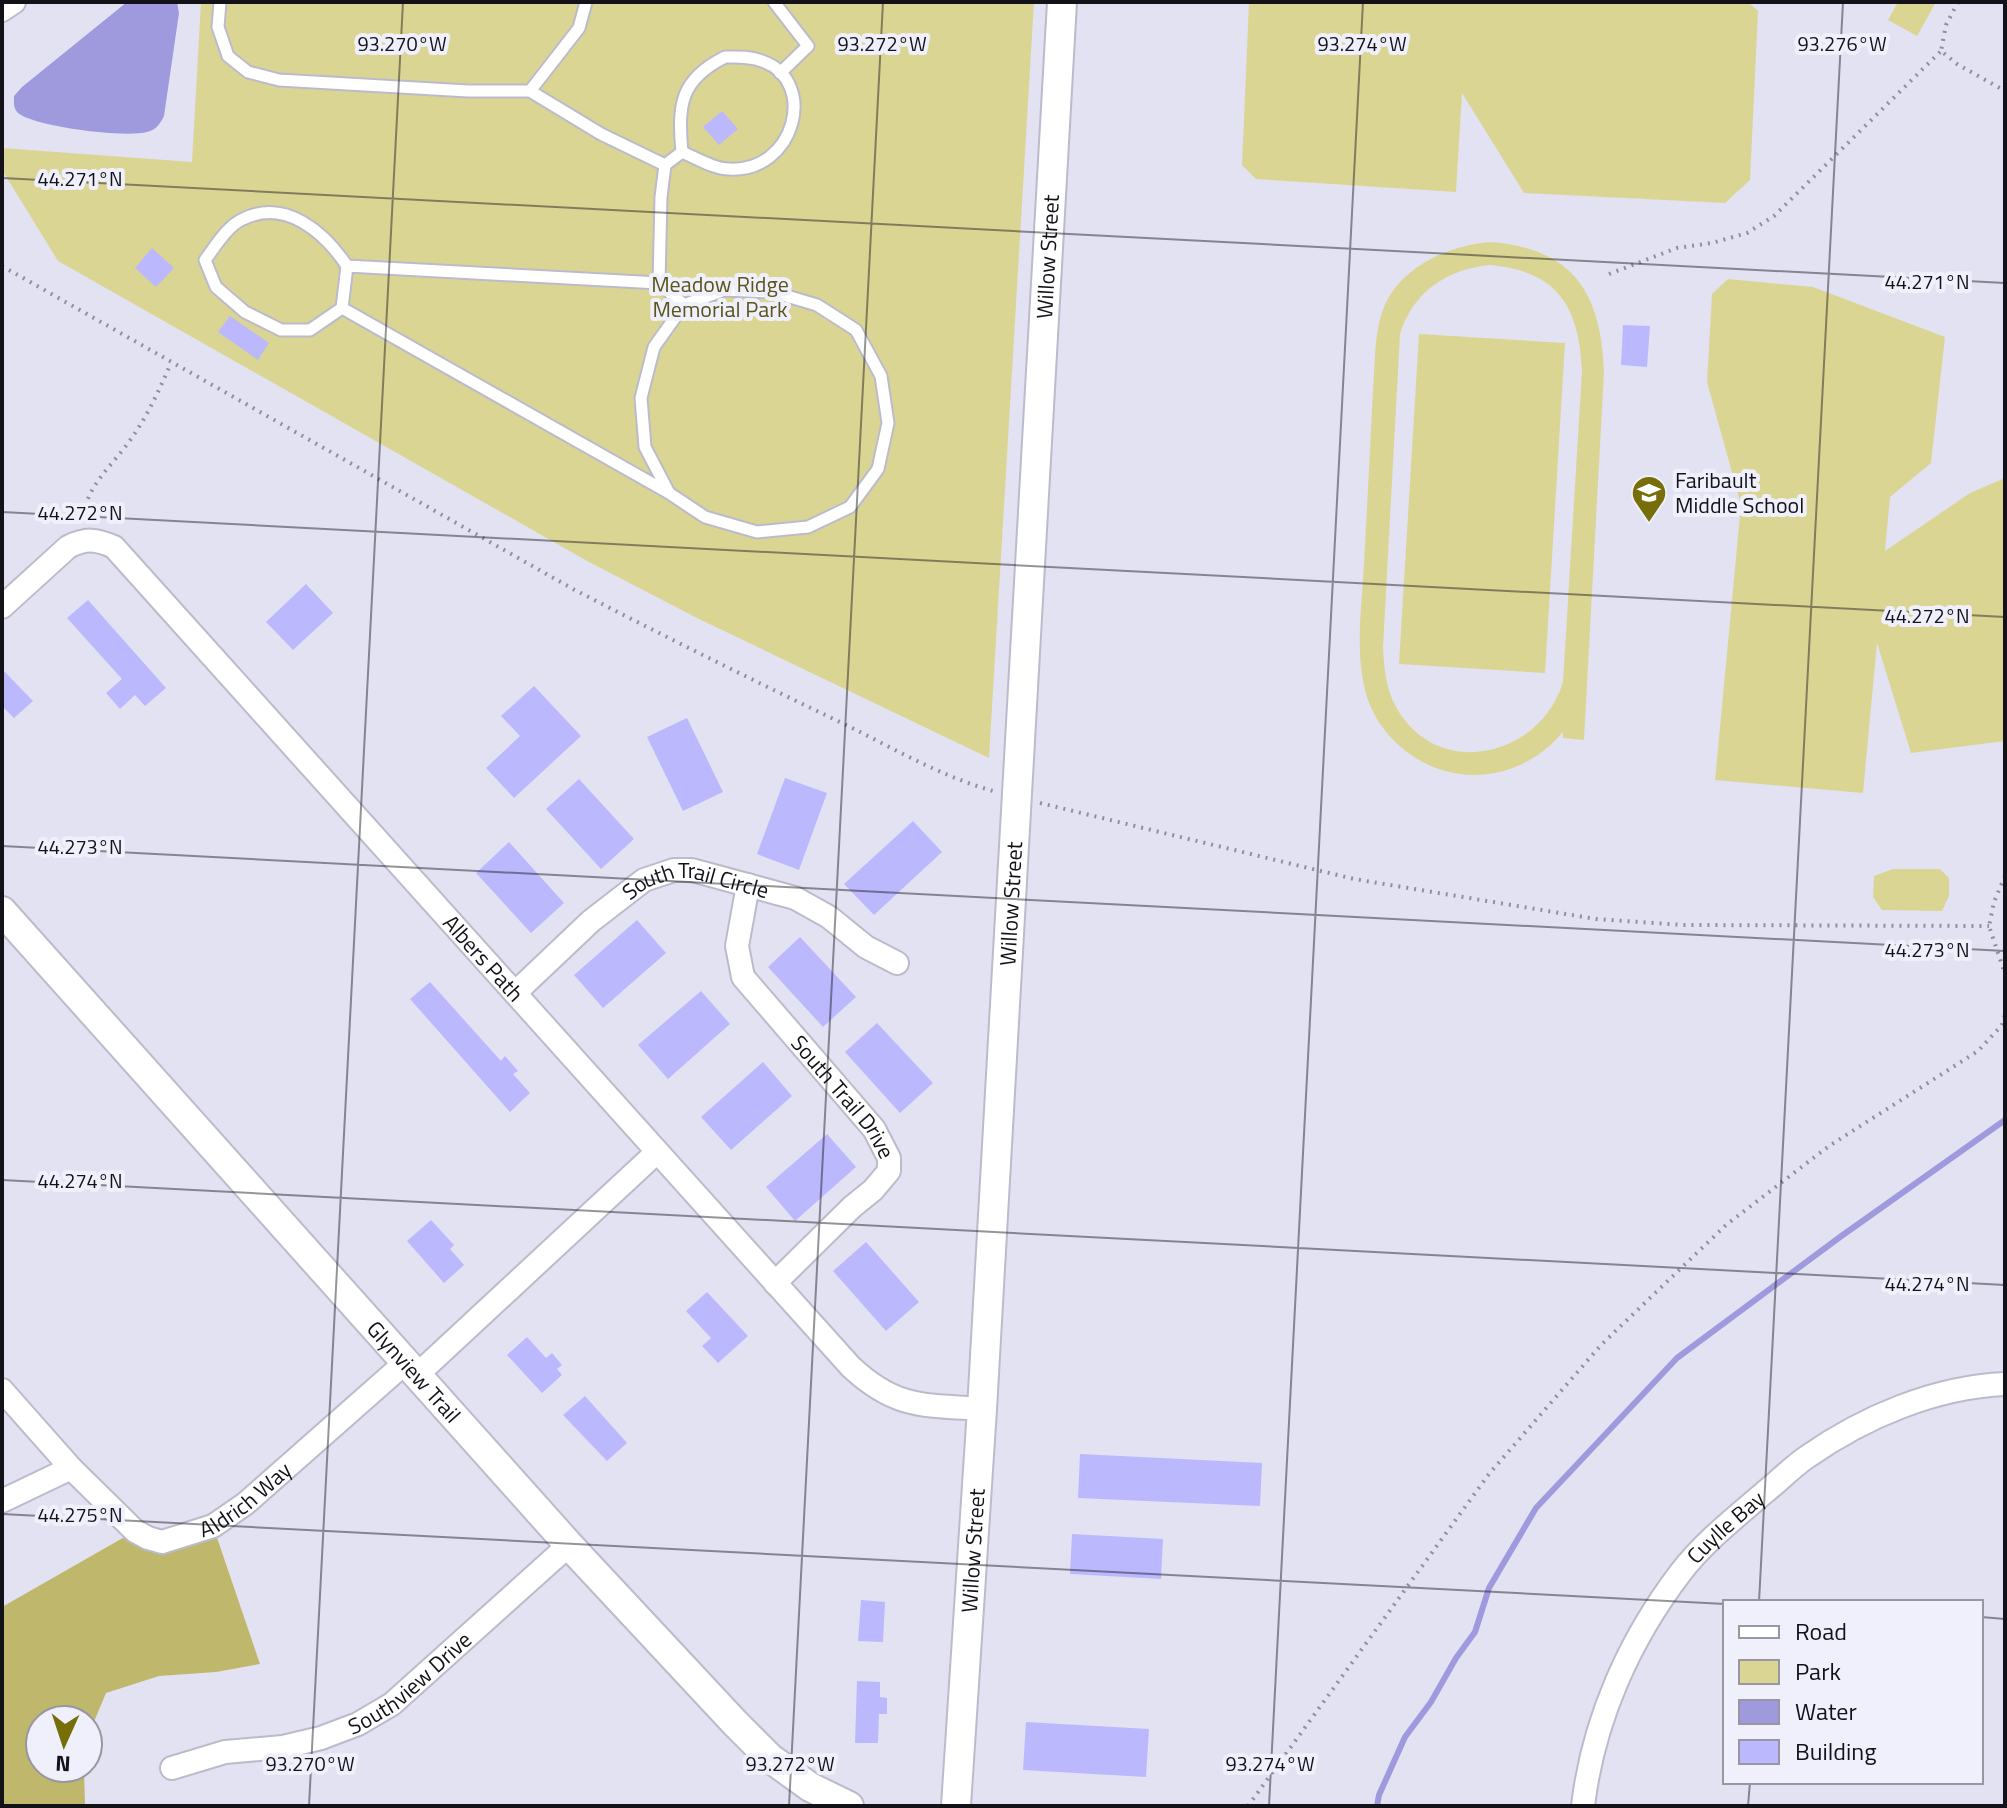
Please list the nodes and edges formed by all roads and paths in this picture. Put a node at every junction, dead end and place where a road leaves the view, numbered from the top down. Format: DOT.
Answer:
graph roads {
  1 [pos="14,2"];
  2 [pos="220,2"];
  3 [pos="586,2"];
  4 [pos="774,2"];
  5 [pos="1062,2"];
  6 [pos="1958,2"];
  7 [pos="2,10"];
  8 [pos="1941,51"];
  9 [pos="780,73"];
  10 [pos="530,91"];
  11 [pos="2005,91"];
  12 [pos="682,152"];
  13 [pos="665,165"];
  14 [pos="2,266"];
  15 [pos="347,266"];
  16 [pos="1609,274"];
  17 [pos="659,283"];
  18 [pos="684,305"];
  19 [pos="342,308"];
  20 [pos="171,363"];
  21 [pos="669,493"];
  22 [pos="81,540"];
  23 [pos="2,607"];
  24 [pos="1016,797"];
  25 [pos="2005,876"];
  26 [pos="748,885"];
  27 [pos="2,911"];
  28 [pos="1989,926"];
  29 [pos="897,963"];
  30 [pos="2005,974"];
  31 [pos="515,993"];
  32 [pos="2005,1015"];
  33 [pos="657,1152"];
  34 [pos="775,1283"];
  35 [pos="412,1368"];
  36 [pos="2005,1384"];
  37 [pos="2,1390"];
  38 [pos="982,1409"];
  39 [pos="71,1468"];
  40 [pos="2,1501"];
  41 [pos="569,1545"];
  42 [pos="172,1768"];
  43 [pos="849,1806"];
  44 [pos="956,1806"];
  45 [pos="1248,1806"];
  46 [pos="1583,1806"];
  1 -- 7 [label="street"];
  2 -- 10 [label="lane"];
  3 -- 10 [label="lane"];
  4 -- 9 [label="lane"];
  5 -- 24 [label="street, Willow Street"];
  6 -- 8 [label="path"];
  8 -- 11 [label="path"];
  8 -- 16 [label="path"];
  9 -- 12 [label="lane"];
  9 -- 12 [label="lane"];
  10 -- 13 [label="lane"];
  12 -- 13 [label="lane"];
  13 -- 17 [label="lane"];
  14 -- 20 [label="path"];
  15 -- 17 [label="lane"];
  15 -- 19 [label="lane"];
  15 -- 19 [label="lane"];
  17 -- 18 [label="lane"];
  18 -- 21 [label="lane"];
  18 -- 21 [label="lane"];
  19 -- 21 [label="lane"];
  20 -- 22 [label="path"];
  20 -- 24 [label="path"];
  22 -- 23 [label="street"];
  22 -- 31 [label="street, Albers Path"];
  24 -- 28 [label="path"];
  24 -- 38 [label="street, Willow Street"];
  25 -- 28 [label="path"];
  26 -- 29 [label="street, South Trail Circle"];
  26 -- 31 [label="street, South Trail Circle"];
  26 -- 34 [label="street, South Trail Drive"];
  27 -- 35 [label="street, Glynview Trail"];
  28 -- 30 [label="path"];
  31 -- 33 [label="street, Albers Path"];
  32 -- 45 [label="path"];
  33 -- 34 [label="street, Albers Path"];
  33 -- 35 [label="street, Aldrich Way"];
  34 -- 38 [label="street, Albers Path"];
  35 -- 39 [label="street, Aldrich Way"];
  35 -- 41 [label="street, Glynview Trail"];
  36 -- 46 [label="street, Cuylle Bay"];
  37 -- 39 [label="street, Aldrich Way"];
  38 -- 44 [label="street, Willow Street"];
  39 -- 40 [label="street"];
  41 -- 42 [label="street, Southview Drive"];
  41 -- 43 [label="street, Glynview Trail"];
}
